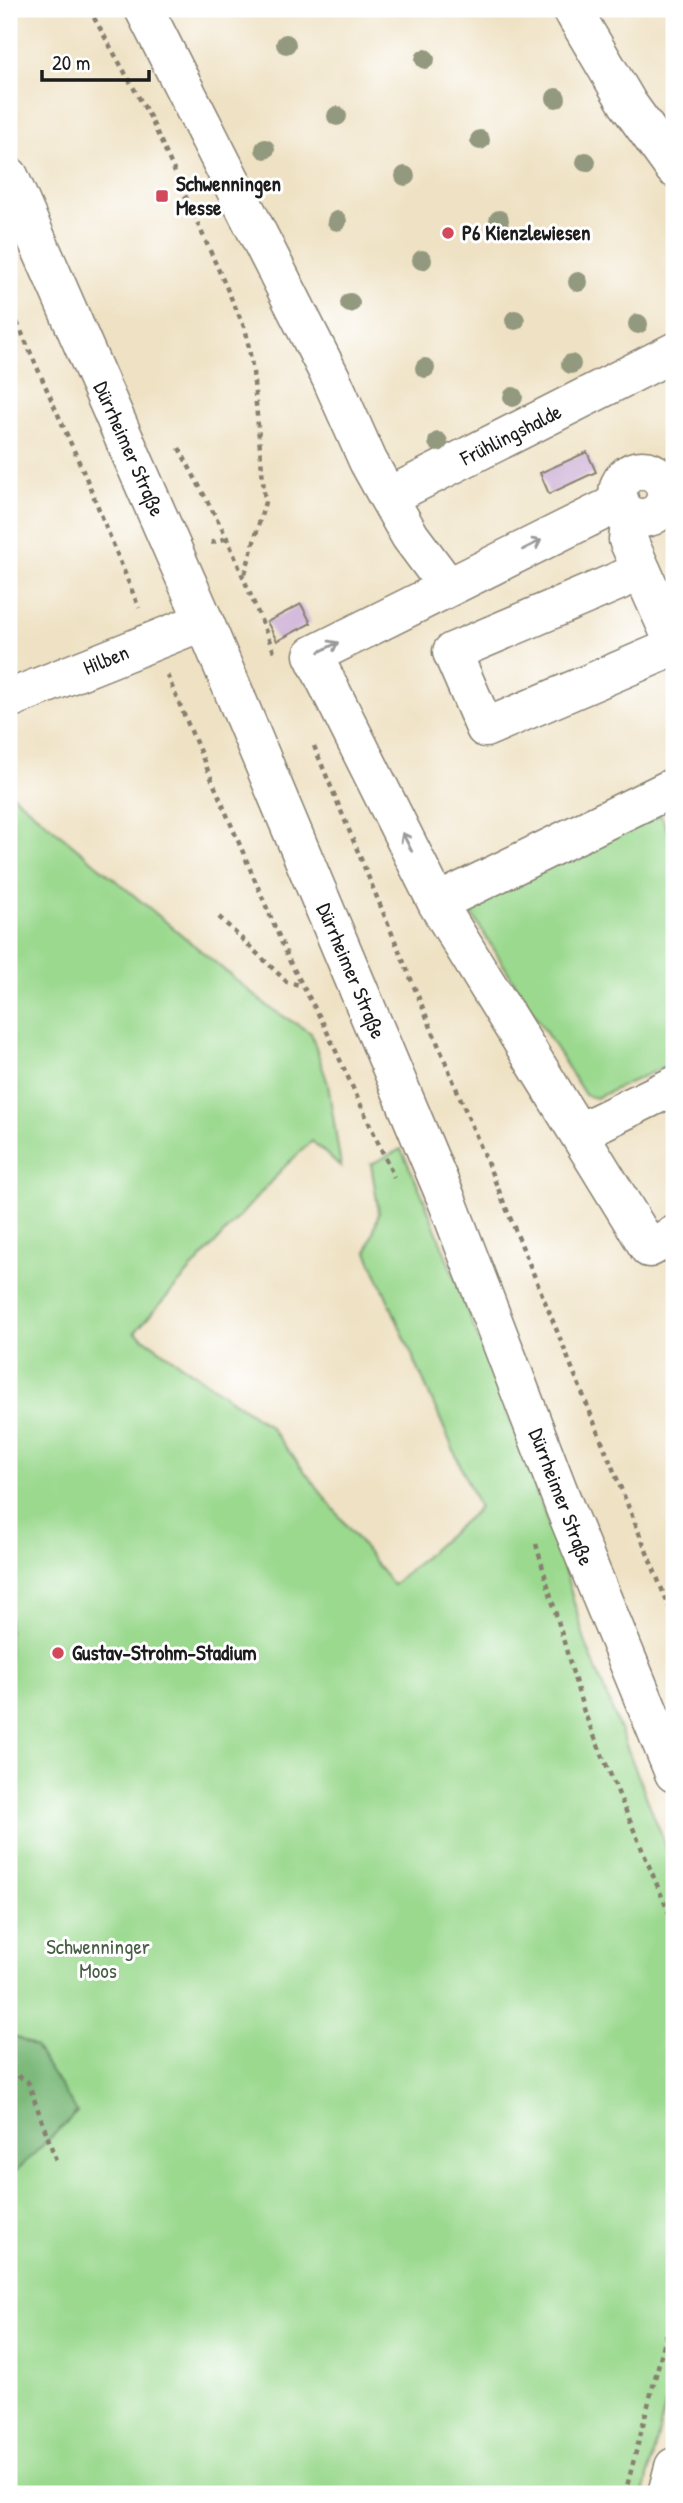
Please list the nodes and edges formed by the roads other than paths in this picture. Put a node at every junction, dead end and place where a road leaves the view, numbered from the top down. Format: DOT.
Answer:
graph roads {
  1 [pos="144,9"];
  2 [pos="572,9"];
  3 [pos="674,168"];
  4 [pos="9,176"];
  5 [pos="674,352"];
  6 [pos="388,497"];
  7 [pos="633,529"];
  8 [pos="410,536"];
  9 [pos="448,587"];
  10 [pos="674,593"];
  11 [pos="403,610"];
  12 [pos="204,621"];
  13 [pos="674,645"];
  14 [pos="9,699"];
  15 [pos="671,798"];
  16 [pos="437,904"];
  17 [pos="674,1086"];
  18 [pos="580,1132"];
  19 [pos="674,1235"];
  20 [pos="674,1773"];
  21 [pos="674,2467"];
  22 [pos="667,2494"];
  1 -- 6 [label="main road"];
  2 -- 3 [label="main road"];
  4 -- 12 [label="main road, Dürrheimer Straße"];
  5 -- 6 [label="main road, Frühlingshalde"];
  6 -- 8 [label="main road"];
  9 -- 7 [label="main road, one-way"];
  7 -- 10 [label="main road"];
  7 -- 13 [label="main road"];
  7 -- 13 [label="main road"];
  8 -- 9 [label="main road"];
  8 -- 11 [label="main road"];
  9 -- 11 [label="main road"];
  16 -- 11 [label="main road, one-way"];
  12 -- 14 [label="main road, Hilben"];
  12 -- 20 [label="main road, Dürrheimer Straße"];
  15 -- 16 [label="main road"];
  16 -- 18 [label="main road"];
  17 -- 18 [label="main road"];
  18 -- 19 [label="main road"];
  21 -- 22 [label="main road"];
}
